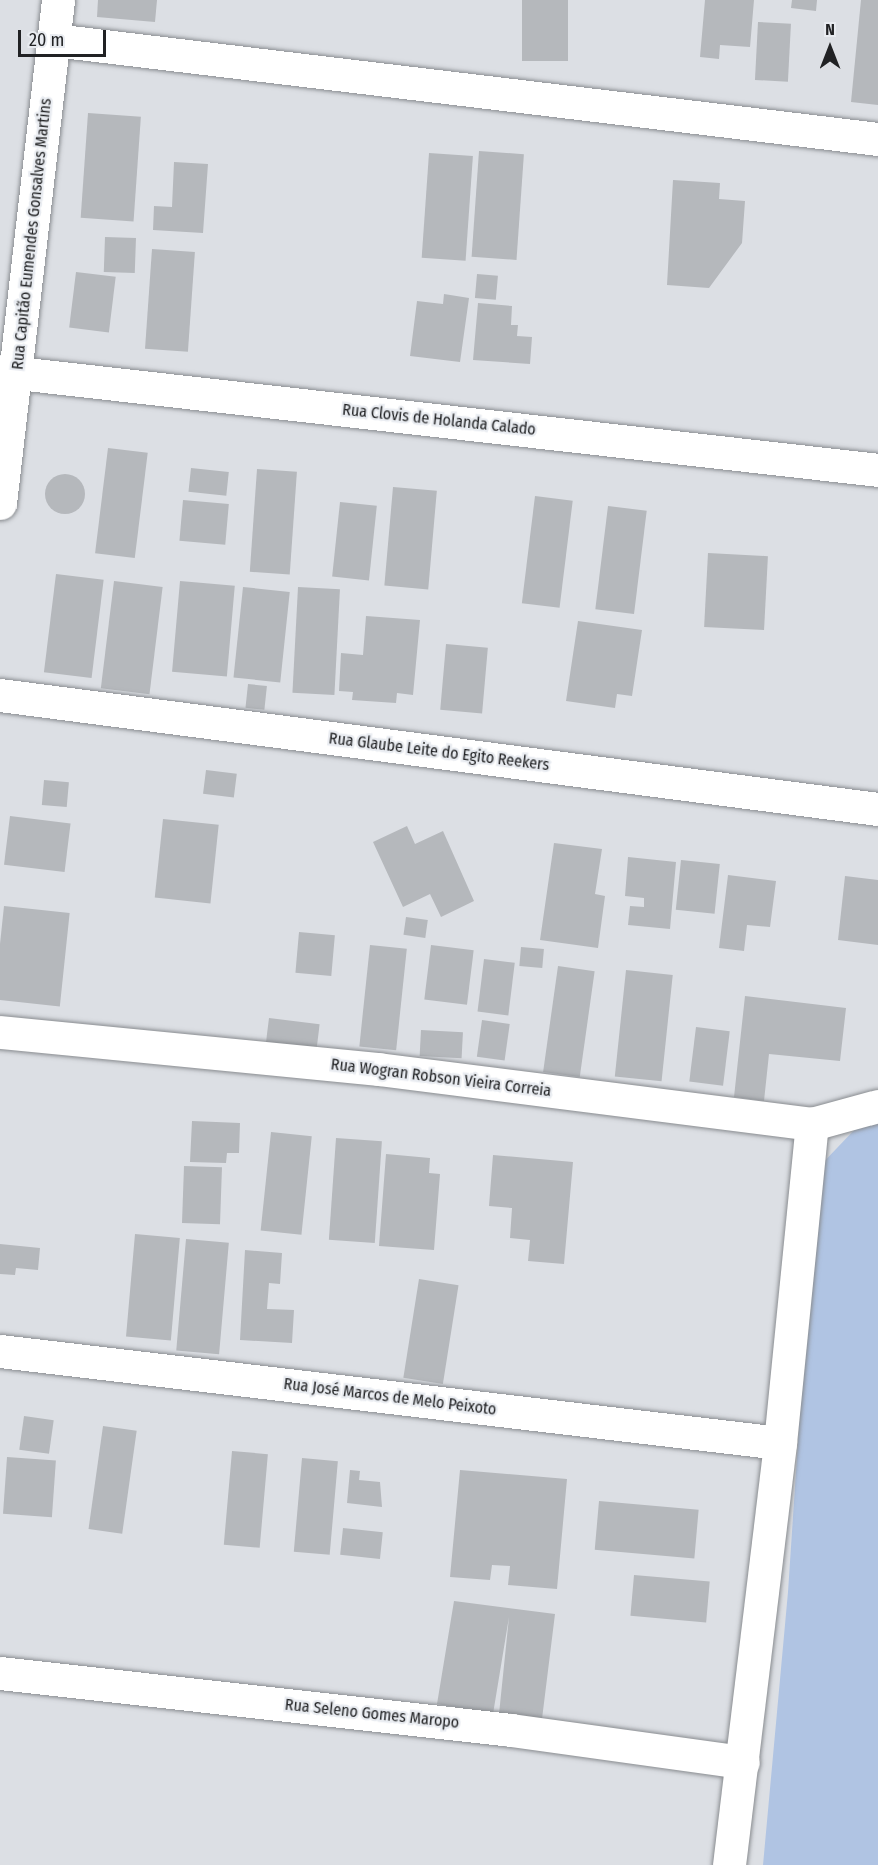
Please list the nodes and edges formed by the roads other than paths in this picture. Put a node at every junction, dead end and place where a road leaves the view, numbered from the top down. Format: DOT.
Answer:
graph roads {
  1 [pos="58,0"];
  2 [pos="54,40"];
  3 [pos="878,139"];
  4 [pos="9,372"];
  5 [pos="878,470"];
  6 [pos="0,503"];
  7 [pos="0,695"];
  8 [pos="878,809"];
  9 [pos="0,1032"];
  10 [pos="878,1106"];
  11 [pos="812,1124"];
  12 [pos="0,1351"];
  13 [pos="780,1443"];
  14 [pos="0,1673"];
  15 [pos="743,1762"];
  16 [pos="729,1865"];
  1 -- 2 [label="street, Rua Capitão Eumendes Gonsalves Martins"];
  2 -- 3 [label="street"];
  2 -- 4 [label="street, Rua Capitão Eumendes Gonsalves Martins"];
  4 -- 5 [label="street, Rua Clovis de Holanda Calado"];
  4 -- 6 [label="street, Rua Capitão Eumendes Gonsalves Martins"];
  7 -- 8 [label="street, Rua Glaube Leite do Egito Reekers"];
  9 -- 11 [label="street, Rua Wogran Robson Vieira Correia"];
  10 -- 11 [label="street, Rua Wogran Robson Vieira Correia"];
  11 -- 13 [label="street"];
  12 -- 13 [label="street, Rua José Marcos de Melo Peixoto"];
  13 -- 15 [label="street"];
  14 -- 15 [label="street, Rua Seleno Gomes Maropo"];
  15 -- 16 [label="street"];
}
